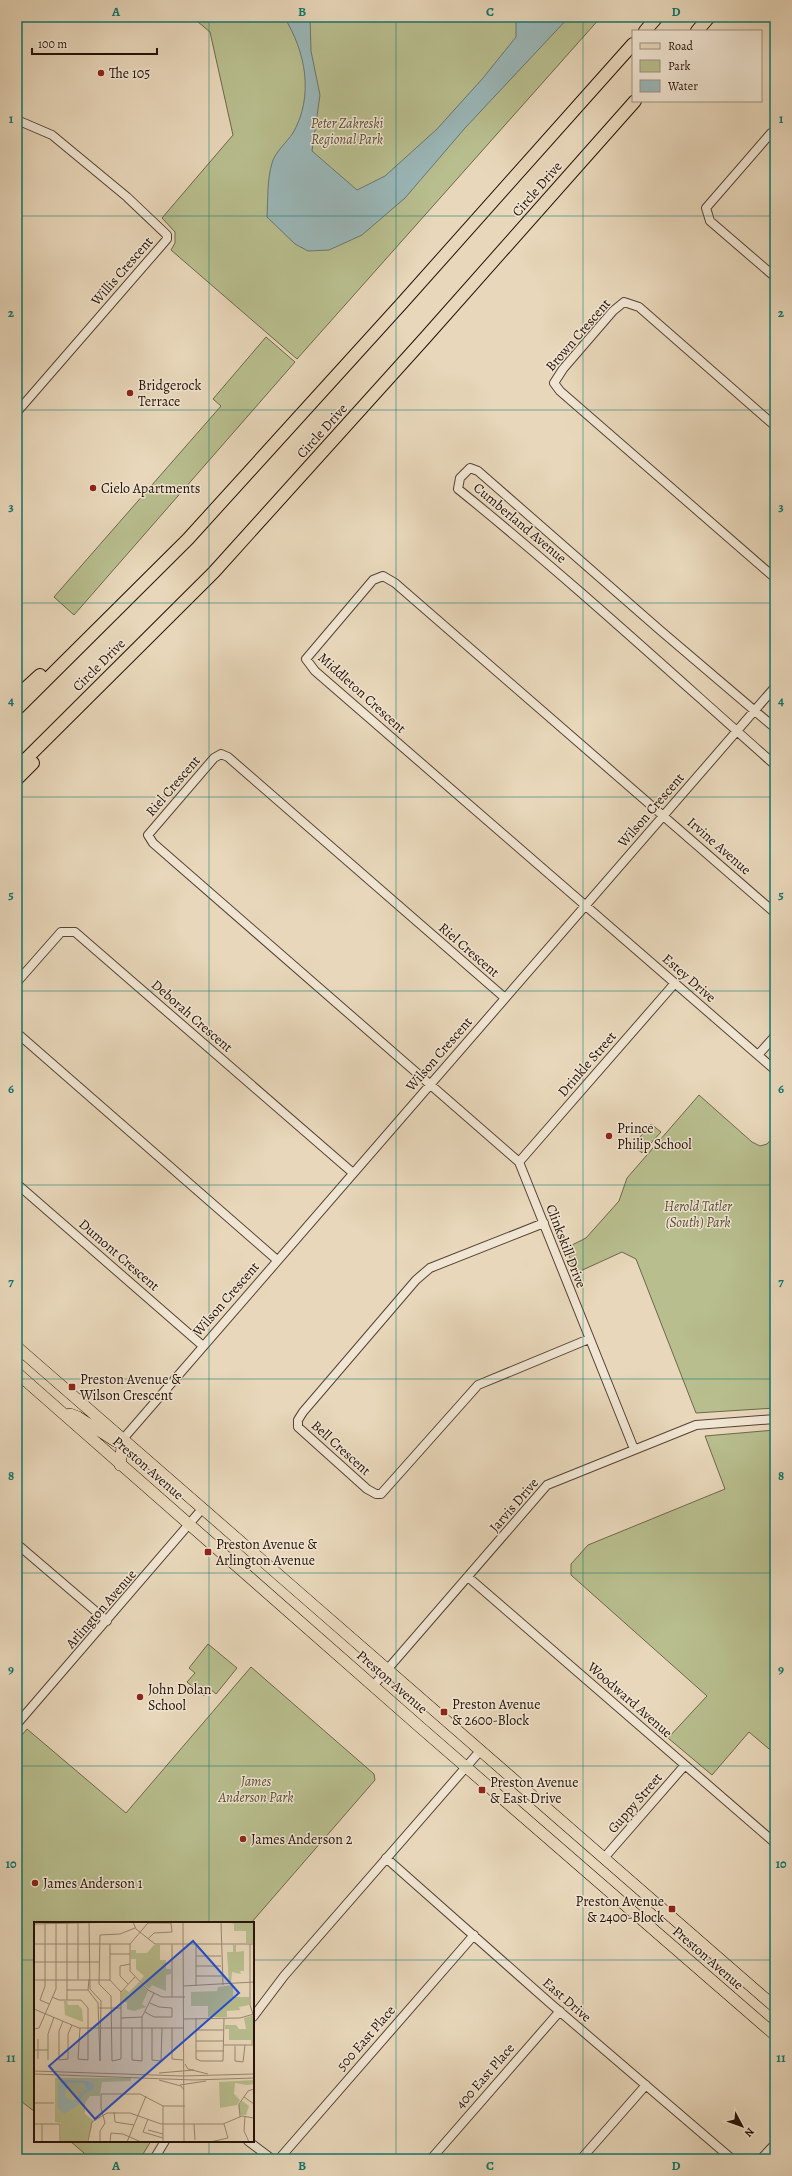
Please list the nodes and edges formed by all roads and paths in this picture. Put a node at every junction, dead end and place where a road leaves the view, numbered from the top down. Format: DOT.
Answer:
graph roads {
  1 [pos="657,17"];
  2 [pos="709,17"];
  3 [pos="646,30"];
  4 [pos="698,30"];
  5 [pos="632,45"];
  6 [pos="634,102"];
  7 [pos="17,120"];
  8 [pos="775,132"];
  9 [pos="775,277"];
  10 [pos="17,412"];
  11 [pos="775,426"];
  12 [pos="775,578"];
  13 [pos="121,605"];
  14 [pos="156,629"];
  15 [pos="775,687"];
  16 [pos="17,696"];
  17 [pos="17,709"];
  18 [pos="755,711"];
  19 [pos="775,728"];
  20 [pos="737,731"];
  21 [pos="775,765"];
  22 [pos="17,768"];
  23 [pos="17,779"];
  24 [pos="663,815"];
  25 [pos="585,905"];
  26 [pos="775,913"];
  27 [pos="17,982"];
  28 [pos="675,983"];
  29 [pos="505,998"];
  30 [pos="17,1033"];
  31 [pos="775,1036"];
  32 [pos="758,1054"];
  33 [pos="775,1070"];
  34 [pos="430,1085"];
  35 [pos="519,1162"];
  36 [pos="353,1173"];
  37 [pos="17,1184"];
  38 [pos="544,1223"];
  39 [pos="278,1260"];
  40 [pos="590,1339"];
  41 [pos="203,1346"];
  42 [pos="17,1347"];
  43 [pos="17,1373"];
  44 [pos="63,1412"];
  45 [pos="775,1419"];
  46 [pos="123,1439"];
  47 [pos="634,1449"];
  48 [pos="120,1465"];
  49 [pos="202,1509"];
  50 [pos="189,1524"];
  51 [pos="17,1544"];
  52 [pos="468,1577"];
  53 [pos="107,1621"];
  54 [pos="387,1670"];
  55 [pos="373,1686"];
  56 [pos="17,1724"];
  57 [pos="480,1751"];
  58 [pos="685,1765"];
  59 [pos="466,1767"];
  60 [pos="775,1843"];
  61 [pos="386,1858"];
  62 [pos="604,1858"];
  63 [pos="474,1935"];
  64 [pos="775,2007"];
  65 [pos="560,2011"];
  66 [pos="254,2016"];
  67 [pos="775,2035"];
  68 [pos="646,2085"];
  69 [pos="164,2142"];
  70 [pos="249,2142"];
  71 [pos="775,2144"];
  72 [pos="154,2159"];
  73 [pos="272,2159"];
  74 [pos="279,2159"];
  75 [pos="431,2159"];
  76 [pos="581,2159"];
  77 [pos="732,2159"];
  78 [pos="761,2159"];
  1 -- 3 [label="highway"];
  2 -- 4 [label="highway"];
  5 -- 13 [label="highway, Circle Drive"];
  6 -- 14 [label="highway, Circle Drive"];
  7 -- 10 [label="street, Willis Crescent"];
  8 -- 9 [label="street"];
  11 -- 12 [label="street, Brown Crescent"];
  13 -- 16 [label="highway"];
  13 -- 17 [label="highway, Circle Drive"];
  14 -- 22 [label="highway, Circle Drive"];
  14 -- 23 [label="highway"];
  15 -- 18 [label="street, Wilson Crescent"];
  18 -- 19 [label="street, Cumberland Avenue"];
  18 -- 20 [label="street, Wilson Crescent"];
  18 -- 20 [label="street, Cumberland Avenue"];
  20 -- 21 [label="street, Cumberland Avenue"];
  20 -- 24 [label="street, Wilson Crescent"];
  24 -- 25 [label="street, Wilson Crescent"];
  24 -- 25 [label="street, Middleton Crescent"];
  24 -- 26 [label="street, Irvine Avenue"];
  25 -- 28 [label="street, Estey Drive"];
  25 -- 29 [label="street, Wilson Crescent"];
  27 -- 36 [label="street, Deborah Crescent"];
  28 -- 32 [label="street, Estey Drive"];
  28 -- 35 [label="street, Drinkle Street"];
  29 -- 34 [label="street, Wilson Crescent"];
  29 -- 34 [label="street, Riel Crescent"];
  30 -- 39 [label="street"];
  31 -- 32 [label="street"];
  32 -- 33 [label="street, Estey Drive"];
  34 -- 35 [label="street, Clinkskill Drive"];
  34 -- 36 [label="street, Wilson Crescent"];
  35 -- 38 [label="street, Clinkskill Drive"];
  36 -- 39 [label="street, Wilson Crescent"];
  37 -- 41 [label="street, Dumont Crescent"];
  38 -- 40 [label="street, Clinkskill Drive"];
  38 -- 40 [label="street, Bell Crescent"];
  39 -- 41 [label="street, Wilson Crescent"];
  40 -- 47 [label="street, Clinkskill Drive"];
  41 -- 46 [label="street, Wilson Crescent"];
  42 -- 46 [label="main road, Preston Avenue"];
  43 -- 44 [label="main road, Preston Avenue"];
  44 -- 46 [label="main road, Preston Avenue"];
  44 -- 48 [label="main road, Preston Avenue"];
  45 -- 47 [label="street, Jarvis Drive"];
  46 -- 48 [label="main road"];
  46 -- 49 [label="main road, Preston Avenue"];
  47 -- 52 [label="street, Jarvis Drive"];
  48 -- 50 [label="main road, Preston Avenue"];
  49 -- 50 [label="street, Arlington Avenue"];
  49 -- 54 [label="main road, Preston Avenue"];
  50 -- 53 [label="street, Arlington Avenue"];
  50 -- 55 [label="main road, Preston Avenue"];
  51 -- 53 [label="street"];
  52 -- 54 [label="street, Jarvis Drive"];
  52 -- 58 [label="street, Woodward Avenue"];
  53 -- 56 [label="street, Arlington Avenue"];
  54 -- 55 [label="street, Jarvis Drive"];
  54 -- 57 [label="main road, Preston Avenue"];
  55 -- 59 [label="main road, Preston Avenue"];
  57 -- 59 [label="street"];
  57 -- 62 [label="main road, Preston Avenue"];
  58 -- 60 [label="street, Woodward Avenue"];
  58 -- 62 [label="street, Guppy Street"];
  59 -- 61 [label="street"];
  59 -- 67 [label="main road, Preston Avenue"];
  61 -- 63 [label="street, East Drive"];
  61 -- 66 [label="street"];
  62 -- 64 [label="main road, Preston Avenue"];
  63 -- 65 [label="street, East Drive"];
  63 -- 74 [label="street, 500 East Place"];
  65 -- 68 [label="street, East Drive"];
  65 -- 75 [label="street, 400 East Place"];
  68 -- 76 [label="street"];
  68 -- 77 [label="street, East Drive"];
  69 -- 72 [label="street"];
  70 -- 73 [label="street"];
  71 -- 78 [label="street"];
}
